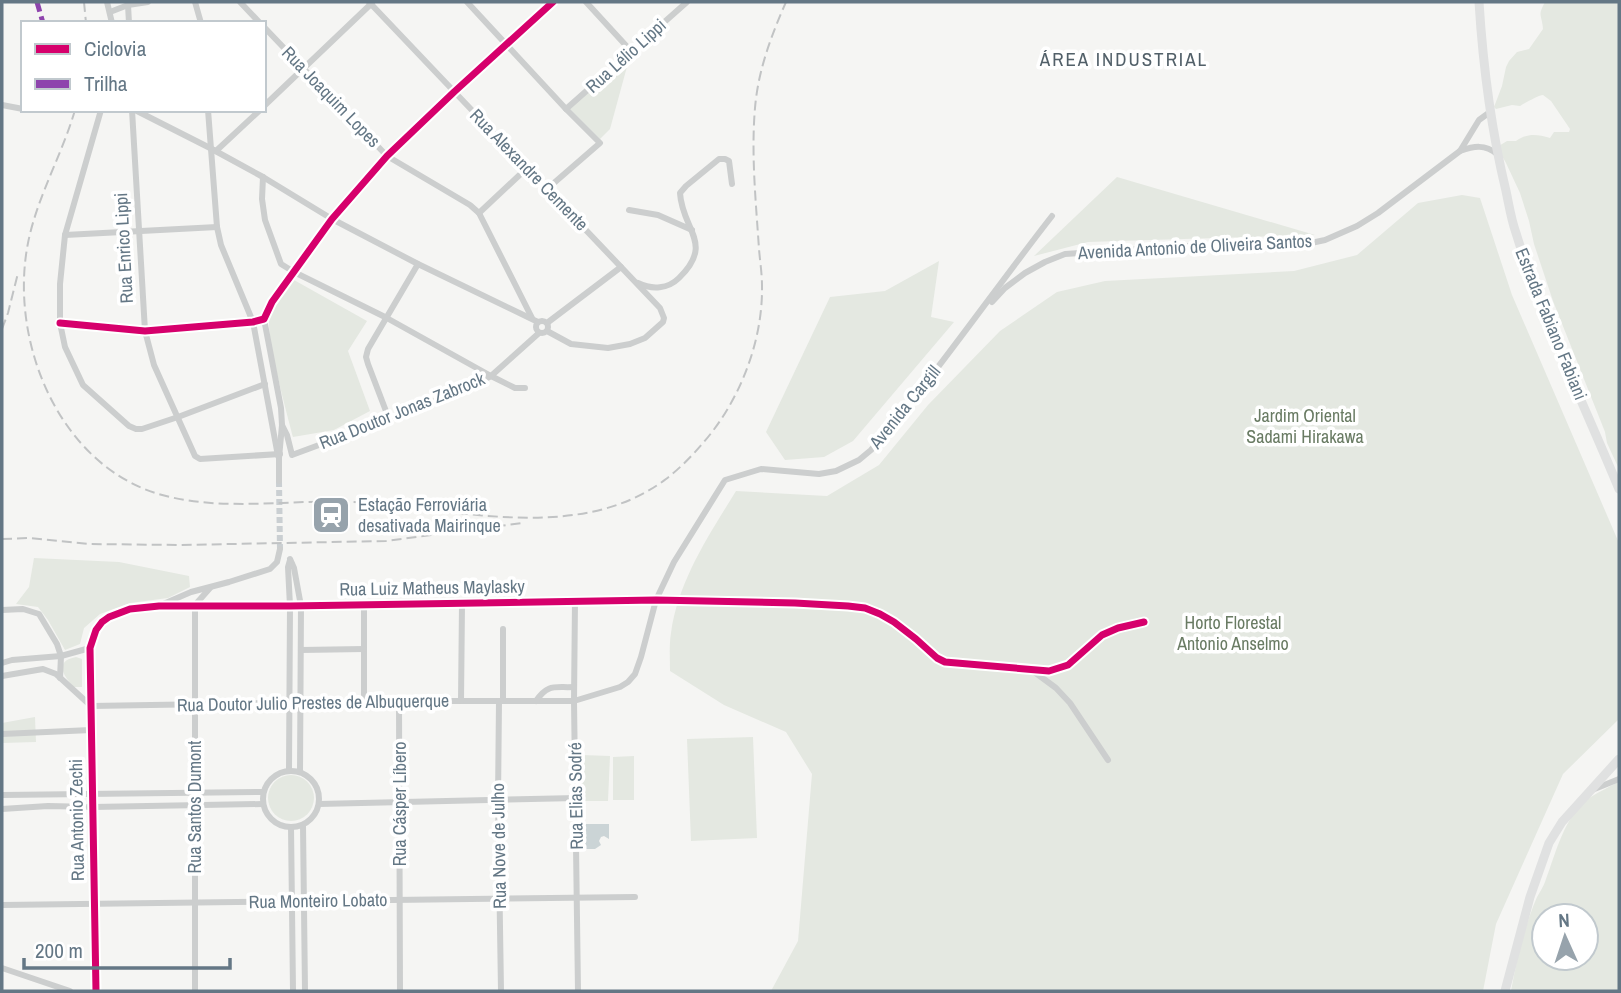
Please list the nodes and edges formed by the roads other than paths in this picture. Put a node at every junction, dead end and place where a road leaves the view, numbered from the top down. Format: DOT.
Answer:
graph roads {
  1 [pos="107,2"];
  2 [pos="148,2"];
  3 [pos="195,2"];
  4 [pos="240,2"];
  5 [pos="467,2"];
  6 [pos="553,2"];
  7 [pos="586,2"];
  8 [pos="687,2"];
  9 [pos="1479,2"];
  10 [pos="371,3"];
  11 [pos="128,5"];
  12 [pos="110,12"];
  13 [pos="112,21"];
  14 [pos="129,21"];
  15 [pos="200,21"];
  16 [pos="258,21"];
  17 [pos="266,29"];
  18 [pos="506,44"];
  19 [pos="631,51"];
  20 [pos="305,68"];
  21 [pos="454,92"];
  22 [pos="266,104"];
  23 [pos="2,105"];
  24 [pos="21,109"];
  25 [pos="566,109"];
  26 [pos="100,112"];
  27 [pos="133,112"];
  28 [pos="137,112"];
  29 [pos="208,112"];
  30 [pos="258,112"];
  31 [pos="1490,112"];
  32 [pos="213,150"];
  33 [pos="1460,151"];
  34 [pos="1497,154"];
  35 [pos="387,156"];
  36 [pos="527,168"];
  37 [pos="262,177"];
  38 [pos="732,184"];
  39 [pos="547,189"];
  40 [pos="629,210"];
  41 [pos="479,214"];
  42 [pos="1052,216"];
  43 [pos="332,219"];
  44 [pos="217,227"];
  45 [pos="692,230"];
  46 [pos="138,231"];
  47 [pos="65,235"];
  48 [pos="418,264"];
  49 [pos="621,267"];
  50 [pos="294,272"];
  51 [pos="636,283"];
  52 [pos="385,317"];
  53 [pos="264,319"];
  54 [pos="535,320"];
  55 [pos="253,322"];
  56 [pos="60,323"];
  57 [pos="544,329"];
  58 [pos="145,331"];
  59 [pos="966,332"];
  60 [pos="491,376"];
  61 [pos="265,384"];
  62 [pos="525,388"];
  63 [pos="178,417"];
  64 [pos="389,419"];
  65 [pos="282,425"];
  66 [pos="279,455"];
  67 [pos="279,481"];
  68 [pos="1619,489"];
  69 [pos="280,549"];
  70 [pos="211,587"];
  71 [pos="656,600"];
  72 [pos="575,601"];
  73 [pos="462,604"];
  74 [pos="195,605"];
  75 [pos="159,606"];
  76 [pos="301,606"];
  77 [pos="363,606"];
  78 [pos="290,607"];
  79 [pos="2,610"];
  80 [pos="1144,622"];
  81 [pos="503,629"];
  82 [pos="90,648"];
  83 [pos="364,649"];
  84 [pos="301,650"];
  85 [pos="61,656"];
  86 [pos="2,663"];
  87 [pos="1032,670"];
  88 [pos="2,676"];
  89 [pos="60,678"];
  90 [pos="574,687"];
  91 [pos="399,701"];
  92 [pos="461,701"];
  93 [pos="501,701"];
  94 [pos="536,701"];
  95 [pos="574,701"];
  96 [pos="364,702"];
  97 [pos="290,703"];
  98 [pos="195,704"];
  99 [pos="301,704"];
  100 [pos="91,706"];
  101 [pos="91,730"];
  102 [pos="2,734"];
  103 [pos="1619,758"];
  104 [pos="1108,760"];
  105 [pos="289,771"];
  106 [pos="300,772"];
  107 [pos="1619,779"];
  108 [pos="1590,790"];
  109 [pos="263,792"];
  110 [pos="195,793"];
  111 [pos="93,794"];
  112 [pos="2,795"];
  113 [pos="577,798"];
  114 [pos="498,800"];
  115 [pos="400,801"];
  116 [pos="263,804"];
  117 [pos="319,804"];
  118 [pos="195,805"];
  119 [pos="93,807"];
  120 [pos="2,809"];
  121 [pos="303,825"];
  122 [pos="291,827"];
  123 [pos="577,897"];
  124 [pos="635,897"];
  125 [pos="500,898"];
  126 [pos="400,900"];
  127 [pos="292,901"];
  128 [pos="303,901"];
  129 [pos="195,903"];
  130 [pos="2,905"];
  131 [pos="95,905"];
  132 [pos="2,968"];
  133 [pos="70,991"];
  134 [pos="96,991"];
  135 [pos="195,991"];
  136 [pos="293,991"];
  137 [pos="305,991"];
  138 [pos="401,991"];
  139 [pos="501,991"];
  140 [pos="578,991"];
  141 [pos="1505,991"];
  1 -- 12 [label="street"];
  2 -- 11 [label="street"];
  3 -- 15 [label="street"];
  4 -- 16 [label="street"];
  5 -- 18 [label="street"];
  6 -- 18 [label="street"];
  7 -- 19 [label="street"];
  8 -- 19 [label="street, Rua Lélio Lippi"];
  9 -- 31 [label="street"];
  10 -- 20 [label="street"];
  10 -- 21 [label="street, Rua Alexandre Cemente"];
  11 -- 12 [label="street"];
  11 -- 14 [label="street"];
  12 -- 13 [label="street"];
  17 -- 20 [label="street, Rua Joaquim Lopes"];
  18 -- 21 [label="street"];
  18 -- 25 [label="street"];
  19 -- 25 [label="street, Rua Lélio Lippi"];
  20 -- 22 [label="street"];
  20 -- 35 [label="street, Rua Joaquim Lopes"];
  21 -- 35 [label="street"];
  21 -- 36 [label="street, Rua Alexandre Cemente"];
  23 -- 24 [label="street"];
  25 -- 39 [label="street"];
  26 -- 47 [label="street"];
  27 -- 46 [label="street, Rua Enrico Lippi"];
  28 -- 32 [label="street"];
  29 -- 32 [label="street"];
  30 -- 32 [label="street"];
  31 -- 33 [label="street, Avenida Antonio de Oliveira Santos"];
  31 -- 34 [label="street"];
  32 -- 37 [label="street"];
  32 -- 44 [label="street"];
  33 -- 34 [label="street"];
  33 -- 59 [label="street, Avenida Antonio de Oliveira Santos"];
  34 -- 68 [label="street, Estrada Fabiano Fabiani"];
  35 -- 41 [label="street, Rua Joaquim Lopes"];
  35 -- 43 [label="street"];
  36 -- 39 [label="street, Rua Alexandre Cemente"];
  36 -- 41 [label="street"];
  37 -- 43 [label="street"];
  37 -- 50 [label="street"];
  38 -- 45 [label="street"];
  39 -- 49 [label="street, Rua Alexandre Cemente"];
  40 -- 45 [label="street"];
  41 -- 54 [label="street, Rua Joaquim Lopes"];
  42 -- 59 [label="street, Avenida Cargill"];
  43 -- 48 [label="street"];
  43 -- 50 [label="street"];
  44 -- 46 [label="street"];
  44 -- 55 [label="street"];
  45 -- 51 [label="street"];
  46 -- 47 [label="street"];
  46 -- 58 [label="street, Rua Enrico Lippi"];
  47 -- 56 [label="street"];
  48 -- 52 [label="street"];
  48 -- 54 [label="street"];
  49 -- 51 [label="street, Rua Alexandre Cemente"];
  49 -- 57 [label="street, Rua Doutor Jonas Zabrock"];
  50 -- 52 [label="street"];
  50 -- 53 [label="street"];
  51 -- 57 [label="street, Rua Alexandre Cemente"];
  52 -- 60 [label="street"];
  52 -- 64 [label="street"];
  53 -- 55 [label="street"];
  53 -- 65 [label="street"];
  54 -- 57 [label="street"];
  55 -- 58 [label="street"];
  55 -- 61 [label="street"];
  56 -- 58 [label="street"];
  56 -- 63 [label="street"];
  57 -- 60 [label="street, Rua Doutor Jonas Zabrock"];
  58 -- 63 [label="street, Rua Enrico Lippi"];
  59 -- 71 [label="street, Avenida Cargill"];
  60 -- 62 [label="street"];
  60 -- 64 [label="street, Rua Doutor Jonas Zabrock"];
  61 -- 63 [label="street"];
  61 -- 66 [label="street"];
  63 -- 66 [label="street, Rua Enrico Lippi"];
  64 -- 65 [label="street, Rua Doutor Jonas Zabrock"];
  65 -- 66 [label="street"];
  66 -- 67 [label="street"];
  69 -- 70 [label="street"];
  70 -- 74 [label="street"];
  70 -- 75 [label="street"];
  71 -- 72 [label="street, Rua Luiz Matheus Maylasky"];
  71 -- 87 [label="street, Rua Luiz Matheus Maylasky"];
  71 -- 95 [label="street, Avenida Cargill"];
  72 -- 73 [label="street, Rua Luiz Matheus Maylasky"];
  72 -- 90 [label="street, Rua Elias Sodré"];
  73 -- 77 [label="street, Rua Luiz Matheus Maylasky"];
  73 -- 92 [label="street"];
  74 -- 75 [label="street, Rua Luiz Matheus Maylasky"];
  74 -- 78 [label="street, Rua Luiz Matheus Maylasky"];
  74 -- 98 [label="street, Rua Santos Dumont"];
  75 -- 82 [label="street, Rua Luiz Matheus Maylasky"];
  76 -- 77 [label="street, Rua Luiz Matheus Maylasky"];
  76 -- 78 [label="street, Rua Luiz Matheus Maylasky"];
  76 -- 78 [label="street"];
  76 -- 84 [label="street"];
  77 -- 83 [label="street"];
  78 -- 97 [label="street"];
  79 -- 85 [label="street"];
  80 -- 87 [label="street, Rua Luiz Matheus Maylasky"];
  81 -- 93 [label="street, Rua Nove de Julho"];
  82 -- 85 [label="street"];
  82 -- 100 [label="street, Rua Antonio Zechi"];
  83 -- 84 [label="street"];
  83 -- 96 [label="street"];
  84 -- 99 [label="street"];
  85 -- 86 [label="street"];
  85 -- 89 [label="street"];
  87 -- 104 [label="street"];
  88 -- 89 [label="street"];
  89 -- 100 [label="street"];
  90 -- 94 [label="street, Rua Doutor Julio Prestes de Albuquerque"];
  90 -- 95 [label="street, Rua Elias Sodré"];
  91 -- 92 [label="street, Rua Doutor Julio Prestes de Albuquerque"];
  91 -- 96 [label="street, Rua Doutor Julio Prestes de Albuquerque"];
  91 -- 115 [label="street, Rua Cásper Líbero"];
  92 -- 93 [label="street, Rua Doutor Julio Prestes de Albuquerque"];
  93 -- 94 [label="street, Rua Doutor Julio Prestes de Albuquerque"];
  93 -- 114 [label="street, Rua Nove de Julho"];
  94 -- 95 [label="street, Rua Doutor Julio Prestes de Albuquerque"];
  95 -- 113 [label="street, Rua Elias Sodré"];
  96 -- 99 [label="street, Rua Doutor Julio Prestes de Albuquerque"];
  97 -- 98 [label="street, Rua Doutor Julio Prestes de Albuquerque"];
  97 -- 99 [label="street, Rua Doutor Julio Prestes de Albuquerque"];
  97 -- 105 [label="street"];
  98 -- 100 [label="street, Rua Doutor Julio Prestes de Albuquerque"];
  98 -- 110 [label="street, Rua Santos Dumont"];
  99 -- 106 [label="street"];
  100 -- 101 [label="street, Rua Antonio Zechi"];
  101 -- 102 [label="street"];
  101 -- 111 [label="street, Rua Antonio Zechi"];
  103 -- 108 [label="street"];
  105 -- 106 [label="street"];
  105 -- 109 [label="street"];
  106 -- 117 [label="street"];
  107 -- 108 [label="street"];
  108 -- 141 [label="street"];
  109 -- 110 [label="street"];
  109 -- 116 [label="street"];
  110 -- 111 [label="street"];
  110 -- 118 [label="street, Rua Santos Dumont"];
  111 -- 112 [label="street"];
  111 -- 119 [label="street, Rua Antonio Zechi"];
  113 -- 114 [label="street"];
  113 -- 123 [label="street, Rua Elias Sodré"];
  114 -- 115 [label="street"];
  114 -- 125 [label="street, Rua Nove de Julho"];
  115 -- 117 [label="street"];
  115 -- 126 [label="street, Rua Cásper Líbero"];
  116 -- 118 [label="street"];
  116 -- 122 [label="street"];
  117 -- 121 [label="street"];
  118 -- 119 [label="street"];
  118 -- 129 [label="street, Rua Santos Dumont"];
  119 -- 120 [label="street"];
  119 -- 131 [label="street, Rua Antonio Zechi"];
  121 -- 122 [label="street"];
  121 -- 128 [label="street"];
  122 -- 127 [label="street"];
  123 -- 124 [label="street, Rua Monteiro Lobato"];
  123 -- 125 [label="street, Rua Monteiro Lobato"];
  123 -- 140 [label="street, Rua Elias Sodré"];
  125 -- 126 [label="street, Rua Monteiro Lobato"];
  125 -- 139 [label="street, Rua Nove de Julho"];
  126 -- 128 [label="street, Rua Monteiro Lobato"];
  126 -- 138 [label="street, Rua Cásper Líbero"];
  127 -- 128 [label="street, Rua Monteiro Lobato"];
  127 -- 129 [label="street, Rua Monteiro Lobato"];
  127 -- 136 [label="street"];
  128 -- 137 [label="street"];
  129 -- 131 [label="street, Rua Monteiro Lobato"];
  129 -- 135 [label="street, Rua Santos Dumont"];
  130 -- 131 [label="street, Rua Monteiro Lobato"];
  131 -- 134 [label="street, Rua Antonio Zechi"];
  132 -- 133 [label="street"];
}
